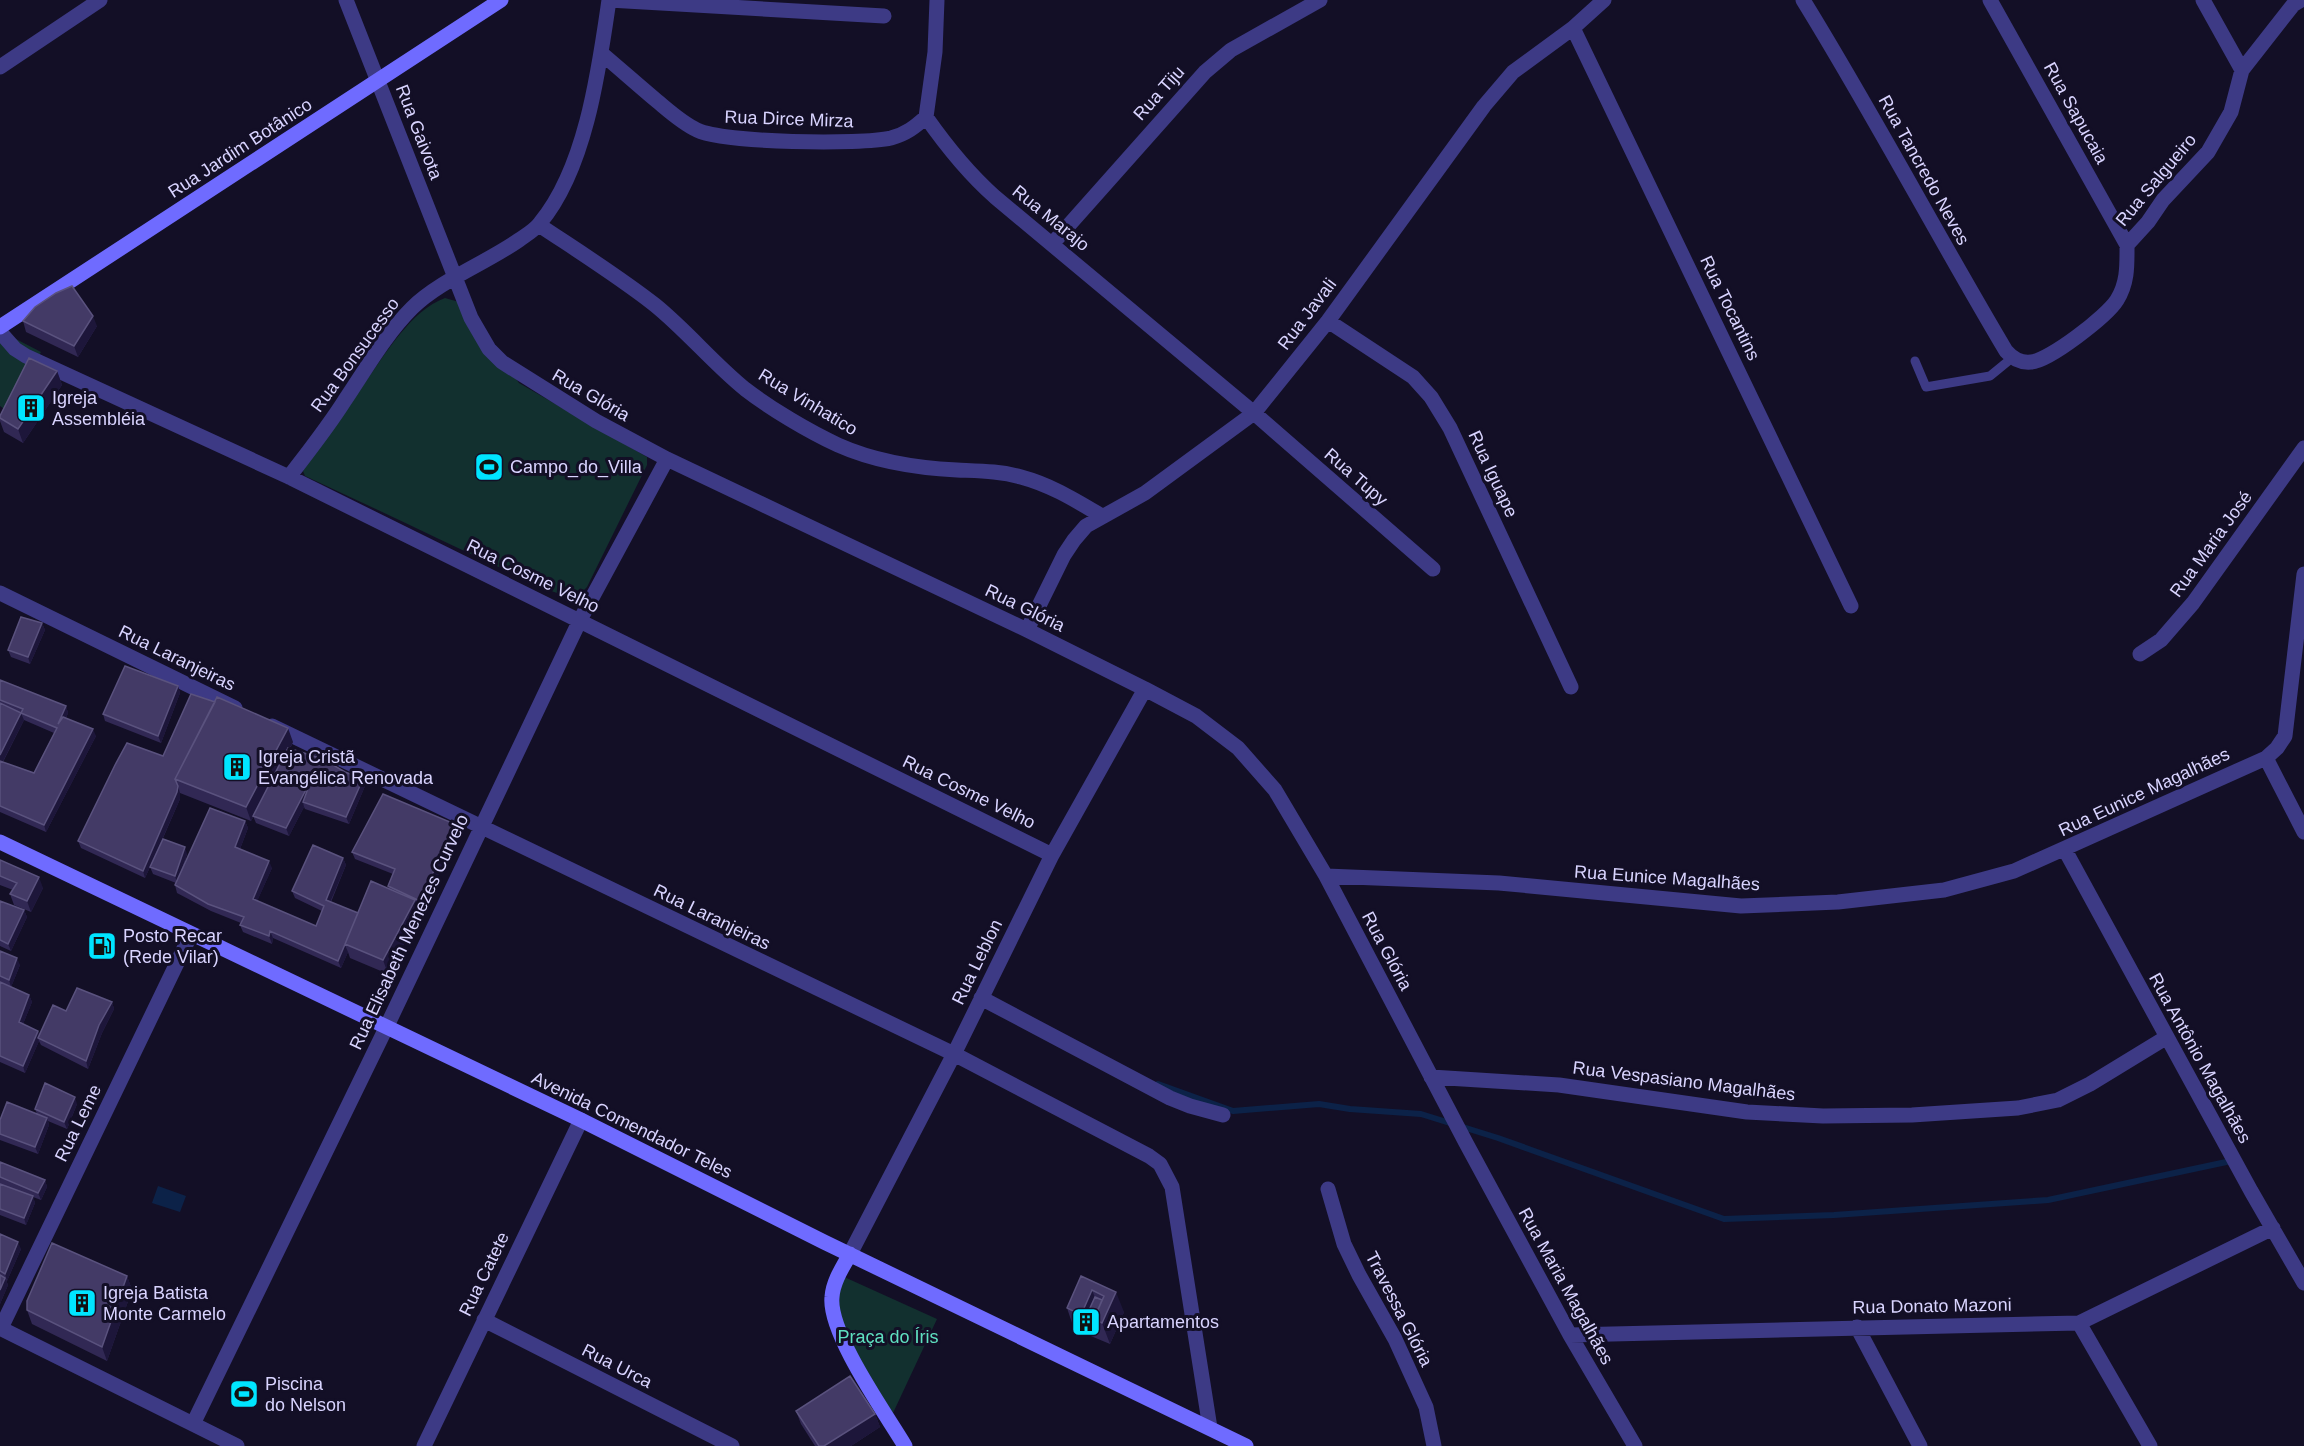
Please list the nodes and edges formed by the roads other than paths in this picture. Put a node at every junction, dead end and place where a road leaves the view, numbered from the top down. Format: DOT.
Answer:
graph roads {
  1 [pos="100,0"];
  2 [pos="346,0"];
  3 [pos="501,0"];
  4 [pos="609,0"];
  5 [pos="937,0"];
  6 [pos="1320,0"];
  7 [pos="1604,0"];
  8 [pos="1803,0"];
  9 [pos="1990,0"];
  10 [pos="2203,0"];
  11 [pos="2301,0"];
  12 [pos="884,16"];
  13 [pos="1573,28"];
  14 [pos="601,53"];
  15 [pos="0,67"];
  16 [pos="2242,70"];
  17 [pos="378,81"];
  18 [pos="926,117"];
  19 [pos="539,225"];
  20 [pos="1053,243"];
  21 [pos="2127,245"];
  22 [pos="456,279"];
  23 [pos="1328,321"];
  24 [pos="0,327"];
  25 [pos="0,332"];
  26 [pos="2012,358"];
  27 [pos="1915,362"];
  28 [pos="1254,413"];
  29 [pos="2304,448"];
  30 [pos="667,459"];
  31 [pos="289,477"];
  32 [pos="1102,516"];
  33 [pos="1434,569"];
  34 [pos="2304,574"];
  35 [pos="0,593"];
  36 [pos="1851,606"];
  37 [pos="580,620"];
  38 [pos="1027,630"];
  39 [pos="2140,654"];
  40 [pos="1571,687"];
  41 [pos="1145,689"];
  42 [pos="2266,758"];
  43 [pos="480,827"];
  44 [pos="2304,832"];
  45 [pos="0,842"];
  46 [pos="2065,850"];
  47 [pos="1052,855"];
  48 [pos="1326,876"];
  49 [pos="190,934"];
  50 [pos="982,994"];
  51 [pos="386,1028"];
  52 [pos="2167,1037"];
  53 [pos="954,1054"];
  54 [pos="1431,1077"];
  55 [pos="1449,1112"];
  56 [pos="1223,1115"];
  57 [pos="581,1120"];
  58 [pos="1328,1189"];
  59 [pos="2273,1228"];
  60 [pos="849,1254"];
  61 [pos="2304,1283"];
  62 [pos="484,1320"];
  63 [pos="2079,1323"];
  64 [pos="1857,1327"];
  65 [pos="1,1328"];
  66 [pos="1570,1335"];
  67 [pos="193,1424"];
  68 [pos="1210,1428"];
  69 [pos="237,1446"];
  70 [pos="424,1446"];
  71 [pos="732,1446"];
  72 [pos="905,1446"];
  73 [pos="1246,1446"];
  74 [pos="1434,1446"];
  75 [pos="1635,1446"];
  76 [pos="1920,1446"];
  77 [pos="2150,1446"];
  1 -- 15 [label="street"];
  2 -- 17 [label="street, Rua Gaivota"];
  3 -- 17 [label="main road, Rua Jardim Botânico"];
  4 -- 12 [label="street"];
  4 -- 14 [label="street, Rua Bonsucesso"];
  5 -- 18 [label="street"];
  6 -- 20 [label="street, Rua Tiju"];
  7 -- 13 [label="street, Rua Javali"];
  8 -- 26 [label="street, Rua Tancredo Neves"];
  9 -- 21 [label="street, Rua Sapucaia"];
  10 -- 16 [label="street"];
  11 -- 16 [label="street"];
  13 -- 23 [label="street, Rua Javali"];
  13 -- 36 [label="street, Rua Tocantins"];
  14 -- 18 [label="street, Rua Dirce Mirza"];
  14 -- 19 [label="street, Rua Bonsucesso"];
  16 -- 21 [label="street, Rua Salgueiro"];
  17 -- 22 [label="street, Rua Gaivota"];
  17 -- 24 [label="main road, Rua Jardim Botânico"];
  18 -- 20 [label="street, Rua Marajo"];
  19 -- 22 [label="street, Rua Bonsucesso"];
  19 -- 32 [label="street, Rua Vinhatico"];
  20 -- 28 [label="street, Rua Marajo"];
  21 -- 26 [label="street, Rua Salgueiro"];
  22 -- 30 [label="street, Rua Glória"];
  22 -- 31 [label="street, Rua Bonsucesso"];
  23 -- 28 [label="street, Rua Javali"];
  23 -- 40 [label="street, Rua Iguape"];
  25 -- 31 [label="street, Rua Cosme Velho"];
  26 -- 27 [label="lane"];
  28 -- 32 [label="street, Rua Javali"];
  28 -- 33 [label="street, Rua Tupy"];
  29 -- 39 [label="street, Rua Maria José"];
  30 -- 37 [label="street, Rua Elisabeth Menezes Curvelo"];
  30 -- 38 [label="street, Rua Glória"];
  31 -- 37 [label="street, Rua Cosme Velho"];
  32 -- 38 [label="street, Rua Javali"];
  34 -- 42 [label="street"];
  35 -- 43 [label="street, Rua Laranjeiras"];
  37 -- 43 [label="street, Rua Elisabeth Menezes Curvelo"];
  37 -- 47 [label="street, Rua Cosme Velho"];
  38 -- 41 [label="street, Rua Glória"];
  41 -- 47 [label="street, Rua Leblon"];
  41 -- 48 [label="street, Rua Glória"];
  42 -- 44 [label="street"];
  42 -- 46 [label="street, Rua Eunice Magalhães"];
  43 -- 51 [label="street, Rua Elisabeth Menezes Curvelo"];
  43 -- 53 [label="street, Rua Laranjeiras"];
  45 -- 49 [label="main road, Avenida Comendador Teles"];
  46 -- 48 [label="street, Rua Eunice Magalhães"];
  46 -- 52 [label="street, Rua Antônio Magalhães"];
  47 -- 50 [label="street, Rua Leblon"];
  48 -- 54 [label="street, Rua Glória"];
  49 -- 51 [label="main road, Avenida Comendador Teles"];
  49 -- 65 [label="street, Rua Leme"];
  50 -- 53 [label="street, Rua Leblon"];
  50 -- 56 [label="street"];
  51 -- 57 [label="main road, Avenida Comendador Teles"];
  51 -- 67 [label="street, Rua Elisabeth Menezes Curvelo"];
  52 -- 54 [label="street, Rua Vespasiano Magalhães"];
  52 -- 59 [label="street, Rua Antônio Magalhães"];
  53 -- 60 [label="street, Rua Leblon"];
  53 -- 68 [label="street, Rua Laranjeiras"];
  54 -- 55 [label="street, Rua Glória"];
  55 -- 66 [label="street, Rua Maria Magalhães"];
  57 -- 60 [label="main road, Avenida Comendador Teles"];
  57 -- 62 [label="street, Rua Catete"];
  58 -- 74 [label="street, Travessa Glória"];
  59 -- 61 [label="street, Rua Antônio Magalhães"];
  59 -- 63 [label="street, Rua Donato Mazoni"];
  60 -- 68 [label="main road, Avenida Comendador Teles"];
  60 -- 72 [label="main road"];
  62 -- 70 [label="street, Rua Catete"];
  62 -- 71 [label="street, Rua Urca"];
  63 -- 64 [label="street, Rua Donato Mazoni"];
  63 -- 77 [label="street"];
  64 -- 66 [label="street, Rua Donato Mazoni"];
  64 -- 76 [label="street"];
  65 -- 67 [label="street"];
  66 -- 75 [label="street, Rua Maria Magalhães"];
  67 -- 69 [label="street"];
  68 -- 73 [label="main road, Avenida Comendador Teles"];
}
